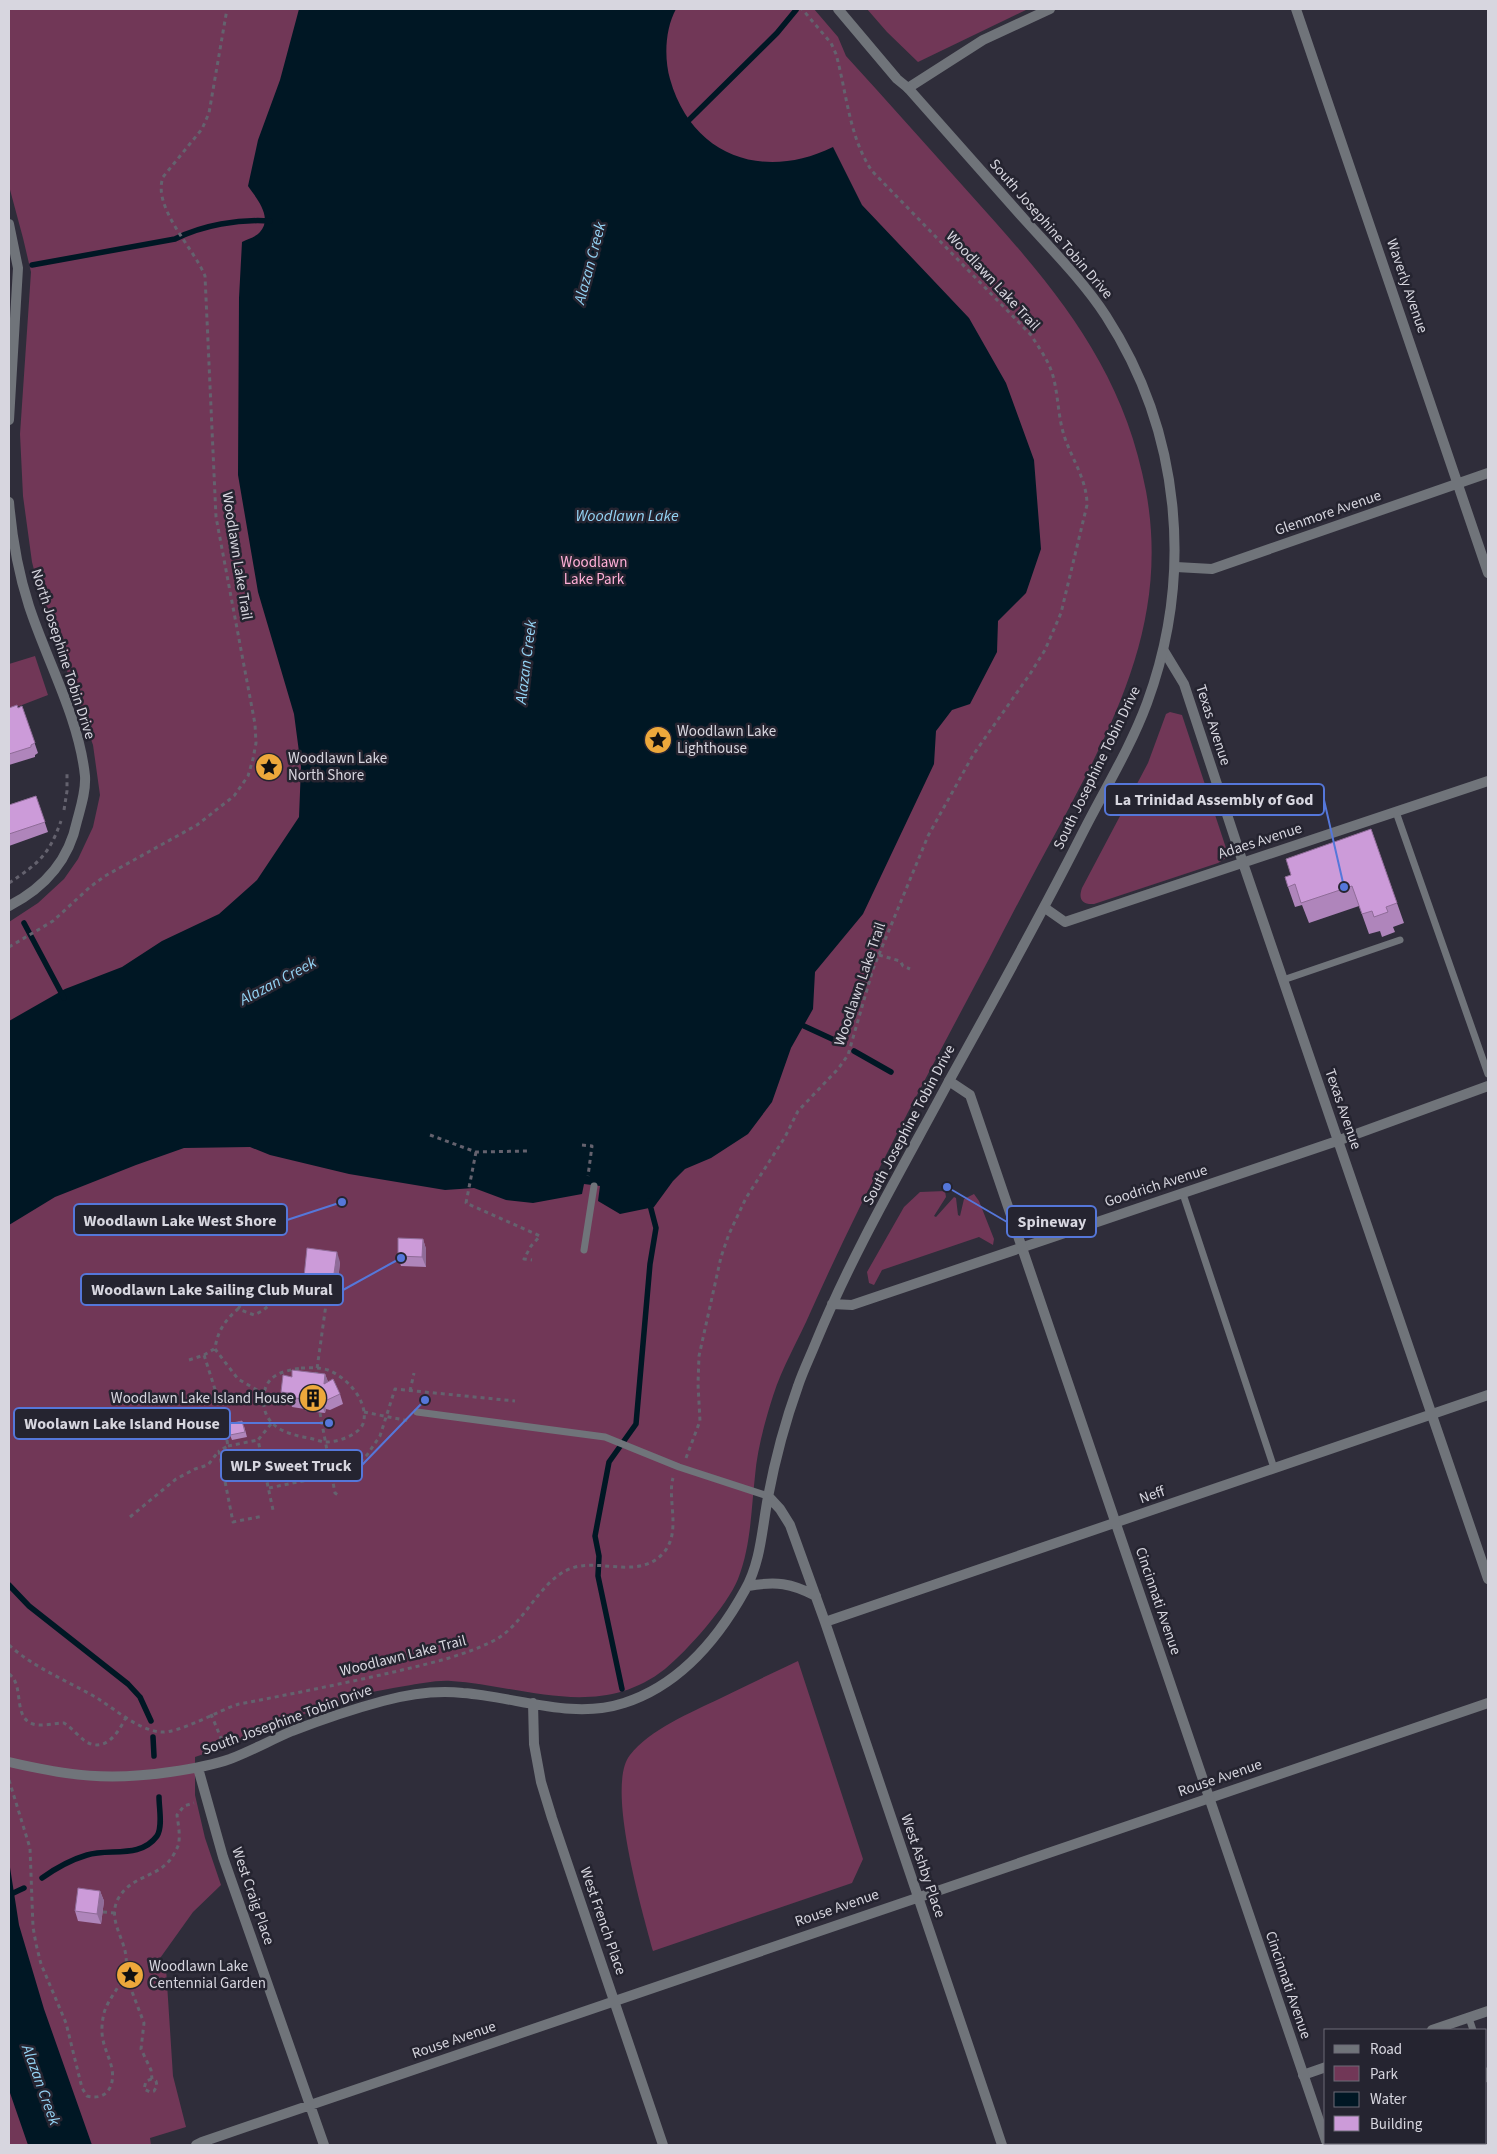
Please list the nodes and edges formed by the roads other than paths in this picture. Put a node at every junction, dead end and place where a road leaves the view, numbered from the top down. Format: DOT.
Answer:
graph roads {
  1 [pos="838,9"];
  2 [pos="1046,9"];
  3 [pos="1296,9"];
  4 [pos="908,88"];
  5 [pos="9,224"];
  6 [pos="13,270"];
  7 [pos="9,420"];
  8 [pos="1488,473"];
  9 [pos="1459,483"];
  10 [pos="9,502"];
  11 [pos="1176,567"];
  12 [pos="1488,573"];
  13 [pos="1164,652"];
  14 [pos="1488,781"];
  15 [pos="1396,812"];
  16 [pos="1243,863"];
  17 [pos="9,906"];
  18 [pos="1045,908"];
  19 [pos="1400,940"];
  20 [pos="1283,980"];
  21 [pos="1488,1074"];
  22 [pos="949,1081"];
  23 [pos="1488,1086"];
  24 [pos="1337,1141"];
  25 [pos="593,1188"];
  26 [pos="1183,1194"];
  27 [pos="1021,1247"];
  28 [pos="584,1250"];
  29 [pos="832,1304"];
  30 [pos="1488,1395"];
  31 [pos="417,1412"];
  32 [pos="1432,1414"];
  33 [pos="1274,1468"];
  34 [pos="768,1496"];
  35 [pos="1115,1523"];
  36 [pos="1488,1579"];
  37 [pos="748,1586"];
  38 [pos="816,1596"];
  39 [pos="825,1622"];
  40 [pos="1488,1702"];
  41 [pos="533,1703"];
  42 [pos="9,1762"];
  43 [pos="198,1768"];
  44 [pos="1208,1798"];
  45 [pos="918,1896"];
  46 [pos="615,2001"];
  47 [pos="1488,2011"];
  48 [pos="1469,2018"];
  49 [pos="1435,2029"];
  50 [pos="1473,2029"];
  51 [pos="1324,2068"];
  52 [pos="1303,2075"];
  53 [pos="309,2105"];
  54 [pos="1324,2134"];
  55 [pos="196,2145"];
  56 [pos="324,2145"];
  57 [pos="663,2145"];
  58 [pos="1002,2145"];
  1 -- 4 [label="street, South Josephine Tobin Drive"];
  2 -- 4 [label="street"];
  3 -- 9 [label="street, Waverly Avenue"];
  4 -- 11 [label="street, South Josephine Tobin Drive"];
  5 -- 6 [label="street"];
  6 -- 7 [label="street"];
  8 -- 9 [label="street, Glenmore Avenue"];
  9 -- 11 [label="street, Glenmore Avenue"];
  9 -- 12 [label="street, Waverly Avenue"];
  10 -- 17 [label="street, North Josephine Tobin Drive"];
  11 -- 13 [label="street, South Josephine Tobin Drive"];
  13 -- 16 [label="street, Texas Avenue"];
  13 -- 18 [label="street, South Josephine Tobin Drive"];
  14 -- 15 [label="street, Adaes Avenue"];
  15 -- 16 [label="street, Adaes Avenue"];
  15 -- 21 [label="lane"];
  16 -- 18 [label="street, Adaes Avenue"];
  16 -- 20 [label="street, Texas Avenue"];
  18 -- 22 [label="street, South Josephine Tobin Drive"];
  19 -- 20 [label="lane"];
  20 -- 24 [label="street, Texas Avenue"];
  22 -- 27 [label="street, Cincinnati Avenue"];
  22 -- 29 [label="street, South Josephine Tobin Drive"];
  23 -- 24 [label="street, Goodrich Avenue"];
  24 -- 26 [label="street, Goodrich Avenue"];
  24 -- 32 [label="street, Texas Avenue"];
  25 -- 28 [label="lane"];
  26 -- 27 [label="street, Goodrich Avenue"];
  26 -- 33 [label="lane"];
  27 -- 29 [label="street, Goodrich Avenue"];
  27 -- 35 [label="street, Cincinnati Avenue"];
  29 -- 34 [label="street, South Josephine Tobin Drive"];
  30 -- 32 [label="street, Neff"];
  31 -- 34 [label="lane"];
  32 -- 33 [label="street, Neff"];
  32 -- 36 [label="street, Texas Avenue"];
  33 -- 35 [label="street, Neff"];
  34 -- 37 [label="street, South Josephine Tobin Drive"];
  34 -- 38 [label="street, West Ashby Place"];
  35 -- 39 [label="street, Neff"];
  35 -- 44 [label="street, Cincinnati Avenue"];
  37 -- 38 [label="street"];
  37 -- 41 [label="street, South Josephine Tobin Drive"];
  38 -- 39 [label="street, West Ashby Place"];
  39 -- 45 [label="street, West Ashby Place"];
  40 -- 44 [label="street, Rouse Avenue"];
  41 -- 43 [label="street, South Josephine Tobin Drive"];
  41 -- 46 [label="street, West French Place"];
  42 -- 43 [label="street, South Josephine Tobin Drive"];
  43 -- 53 [label="street, West Craig Place"];
  44 -- 45 [label="street, Rouse Avenue"];
  44 -- 52 [label="street, Cincinnati Avenue"];
  45 -- 46 [label="street, Rouse Avenue"];
  45 -- 58 [label="street, West Ashby Place"];
  46 -- 53 [label="street, Rouse Avenue"];
  46 -- 57 [label="street, West French Place"];
  47 -- 48 [label="street"];
  48 -- 49 [label="street"];
  48 -- 50 [label="lane"];
  51 -- 52 [label="street"];
  52 -- 54 [label="street, Cincinnati Avenue"];
  53 -- 55 [label="street, Rouse Avenue"];
  53 -- 56 [label="street, West Craig Place"];
}
